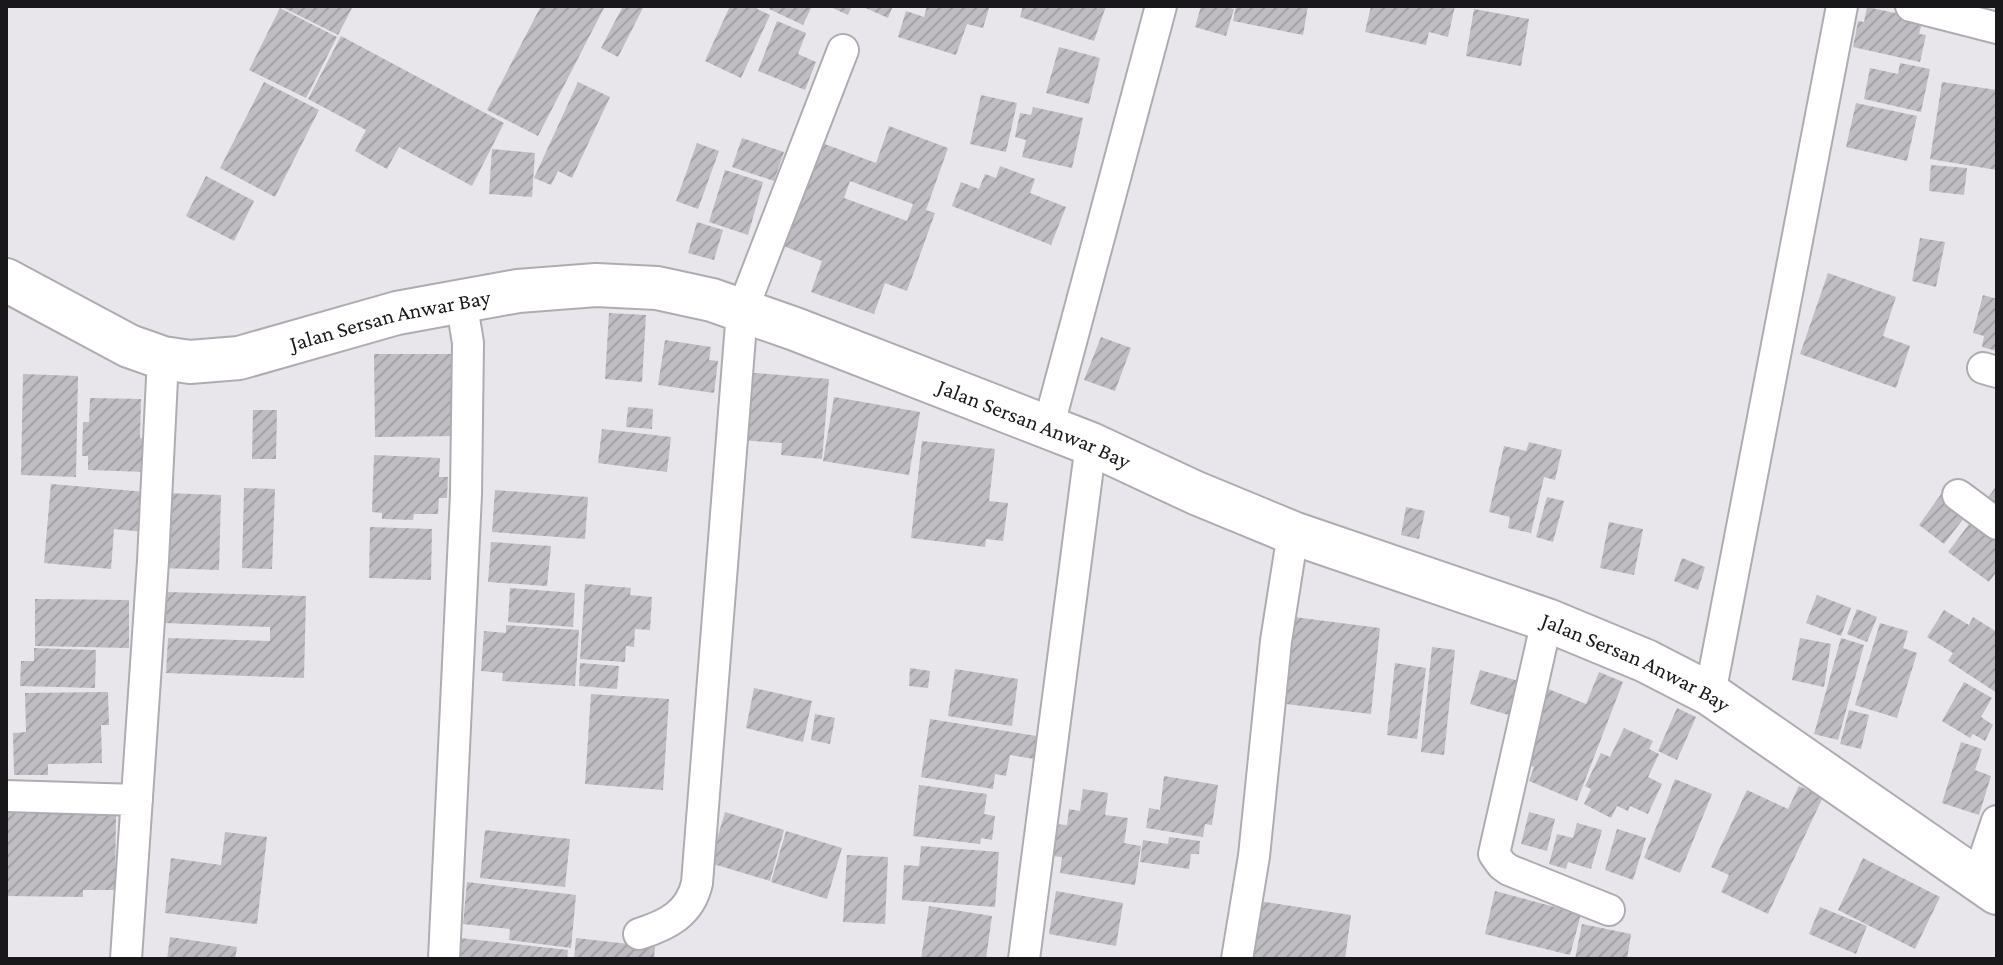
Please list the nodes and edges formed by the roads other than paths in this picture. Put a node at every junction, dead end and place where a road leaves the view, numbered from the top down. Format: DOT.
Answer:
graph roads {
  1 [pos="1161,6"];
  2 [pos="1842,6"];
  3 [pos="1911,6"];
  4 [pos="1997,28"];
  5 [pos="843,50"];
  6 [pos="6,280"];
  7 [pos="461,300"];
  8 [pos="742,311"];
  9 [pos="163,358"];
  10 [pos="1048,428"];
  11 [pos="1091,444"];
  12 [pos="1958,495"];
  13 [pos="1997,524"];
  14 [pos="1293,533"];
  15 [pos="1547,620"];
  16 [pos="1710,694"];
  17 [pos="6,796"];
  18 [pos="137,800"];
  19 [pos="1997,821"];
  20 [pos="1987,887"];
  21 [pos="1609,910"];
  22 [pos="639,934"];
  23 [pos="126,959"];
  24 [pos="444,959"];
  25 [pos="1024,959"];
  26 [pos="1237,959"];
  1 -- 10 [label="street"];
  2 -- 16 [label="street"];
  3 -- 4 [label="street"];
  5 -- 8 [label="street"];
  6 -- 9 [label="main road, Jalan Sersan Anwar Bay"];
  7 -- 8 [label="main road, Jalan Sersan Anwar Bay"];
  7 -- 9 [label="main road, Jalan Sersan Anwar Bay"];
  7 -- 24 [label="street"];
  8 -- 10 [label="main road, Jalan Sersan Anwar Bay"];
  8 -- 22 [label="street"];
  9 -- 18 [label="street"];
  10 -- 11 [label="main road, Jalan Sersan Anwar Bay"];
  11 -- 14 [label="main road, Jalan Sersan Anwar Bay"];
  11 -- 25 [label="street"];
  12 -- 13 [label="street"];
  14 -- 15 [label="main road, Jalan Sersan Anwar Bay"];
  14 -- 26 [label="street"];
  15 -- 16 [label="main road, Jalan Sersan Anwar Bay"];
  15 -- 21 [label="street"];
  16 -- 20 [label="main road, Jalan Sersan Anwar Bay"];
  17 -- 18 [label="street"];
  18 -- 23 [label="street"];
  19 -- 20 [label="street"];
}
